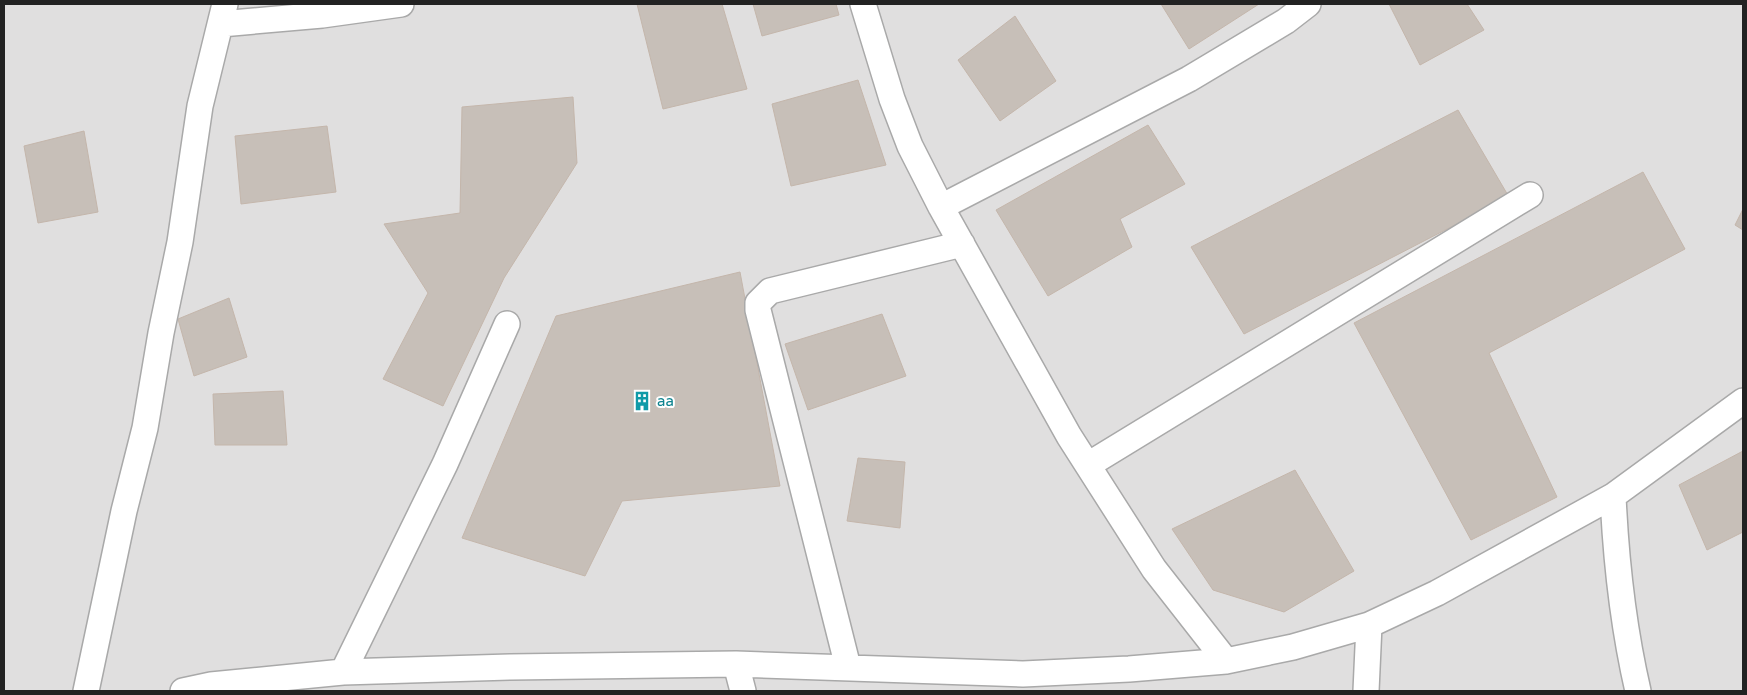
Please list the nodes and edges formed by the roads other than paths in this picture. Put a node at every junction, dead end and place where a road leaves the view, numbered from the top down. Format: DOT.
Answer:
graph roads {
  1 [pos="401,4"];
  2 [pos="863,4"];
  3 [pos="1308,4"];
  4 [pos="223,14"];
  5 [pos="1530,195"];
  6 [pos="941,207"];
  7 [pos="962,244"];
  8 [pos="507,324"];
  9 [pos="1743,401"];
  10 [pos="1088,466"];
  11 [pos="1612,496"];
  12 [pos="1369,625"];
  13 [pos="1226,661"];
  14 [pos="736,664"];
  15 [pos="848,667"];
  16 [pos="343,672"];
  17 [pos="86,691"];
  18 [pos="183,691"];
  19 [pos="743,691"];
  20 [pos="1366,691"];
  21 [pos="1638,691"];
  1 -- 4 [label="street"];
  2 -- 6 [label="street"];
  3 -- 6 [label="street"];
  4 -- 17 [label="street"];
  5 -- 10 [label="street"];
  6 -- 7 [label="street"];
  7 -- 10 [label="street"];
  7 -- 15 [label="street"];
  8 -- 16 [label="street"];
  9 -- 11 [label="street"];
  10 -- 13 [label="street"];
  11 -- 12 [label="street"];
  11 -- 21 [label="street"];
  12 -- 13 [label="street"];
  12 -- 20 [label="street"];
  13 -- 15 [label="street"];
  14 -- 15 [label="street"];
  14 -- 16 [label="street"];
  14 -- 19 [label="street"];
  16 -- 18 [label="street"];
}
